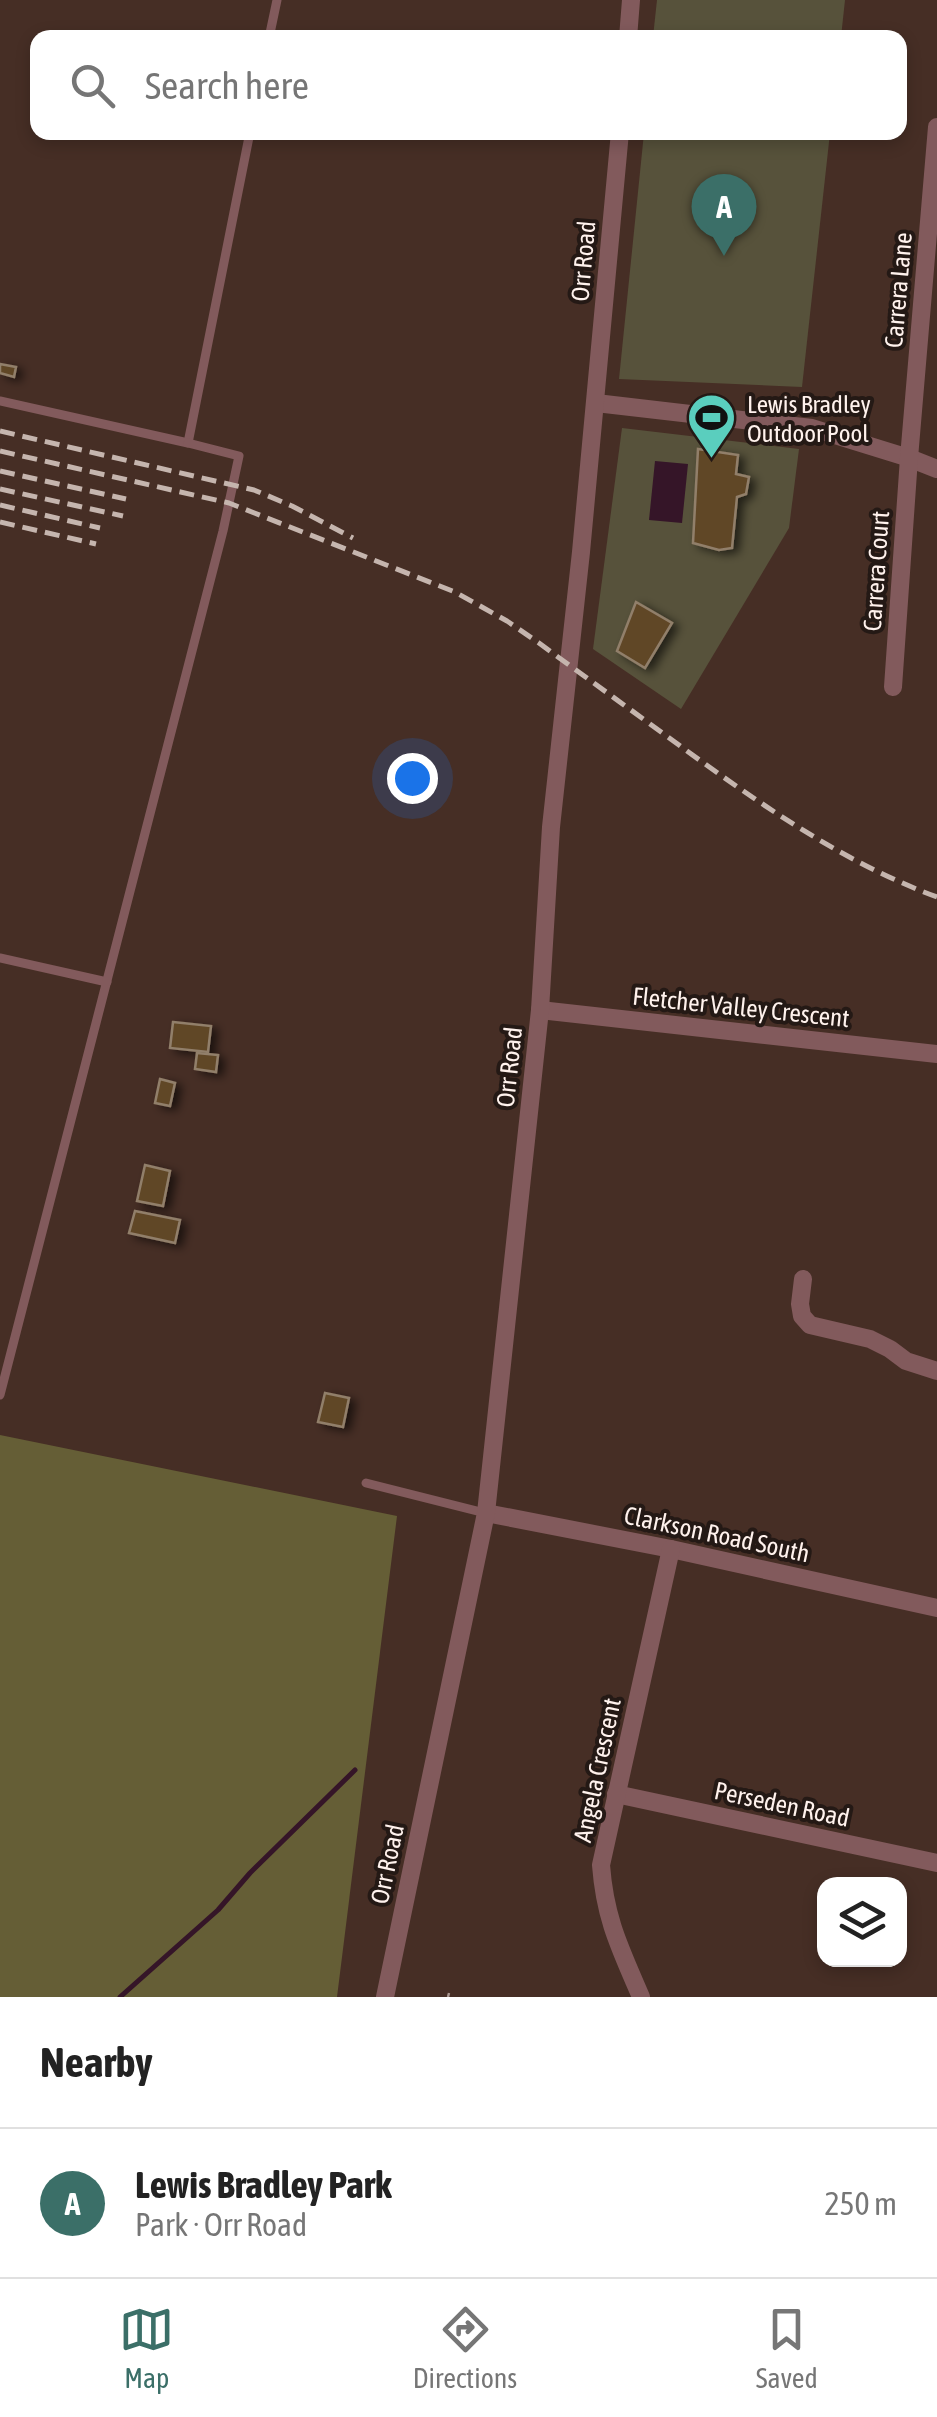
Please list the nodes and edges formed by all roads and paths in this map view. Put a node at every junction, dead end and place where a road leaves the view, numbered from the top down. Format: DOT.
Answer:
graph roads {
  1 [pos="277,0"];
  2 [pos="631,0"];
  3 [pos="271,30"];
  4 [pos="629,30"];
  5 [pos="937,127"];
  6 [pos="248,140"];
  7 [pos="619,140"];
  8 [pos="0,401"];
  9 [pos="596,402"];
  10 [pos="188,443"];
  11 [pos="909,458"];
  12 [pos="937,469"];
  13 [pos="893,688"];
  14 [pos="0,958"];
  15 [pos="107,982"];
  16 [pos="540,1010"];
  17 [pos="937,1054"];
  18 [pos="803,1279"];
  19 [pos="937,1371"];
  20 [pos="0,1395"];
  21 [pos="366,1483"];
  22 [pos="486,1513"];
  23 [pos="672,1549"];
  24 [pos="937,1608"];
  25 [pos="616,1794"];
  26 [pos="937,1863"];
  27 [pos="385,1997"];
  28 [pos="642,1997"];
  1 -- 3 [label="lane"];
  2 -- 4 [label="street"];
  5 -- 11 [label="street, Carrera Lane"];
  6 -- 10 [label="lane"];
  7 -- 9 [label="street, Orr Road"];
  8 -- 10 [label="lane"];
  9 -- 11 [label="street"];
  9 -- 16 [label="street, Orr Road"];
  10 -- 15 [label="lane"];
  11 -- 12 [label="street"];
  11 -- 13 [label="street, Carrera Court"];
  14 -- 15 [label="lane"];
  15 -- 20 [label="lane"];
  16 -- 17 [label="street, Fletcher Valley Crescent"];
  16 -- 22 [label="street, Orr Road"];
  18 -- 19 [label="street"];
  21 -- 22 [label="lane"];
  22 -- 23 [label="street, Clarkson Road South"];
  22 -- 27 [label="street, Orr Road"];
  23 -- 24 [label="street, Clarkson Road South"];
  23 -- 25 [label="street, Angela Crescent"];
  25 -- 26 [label="street, Perseden Road"];
  25 -- 28 [label="street, Angela Crescent"];
}
